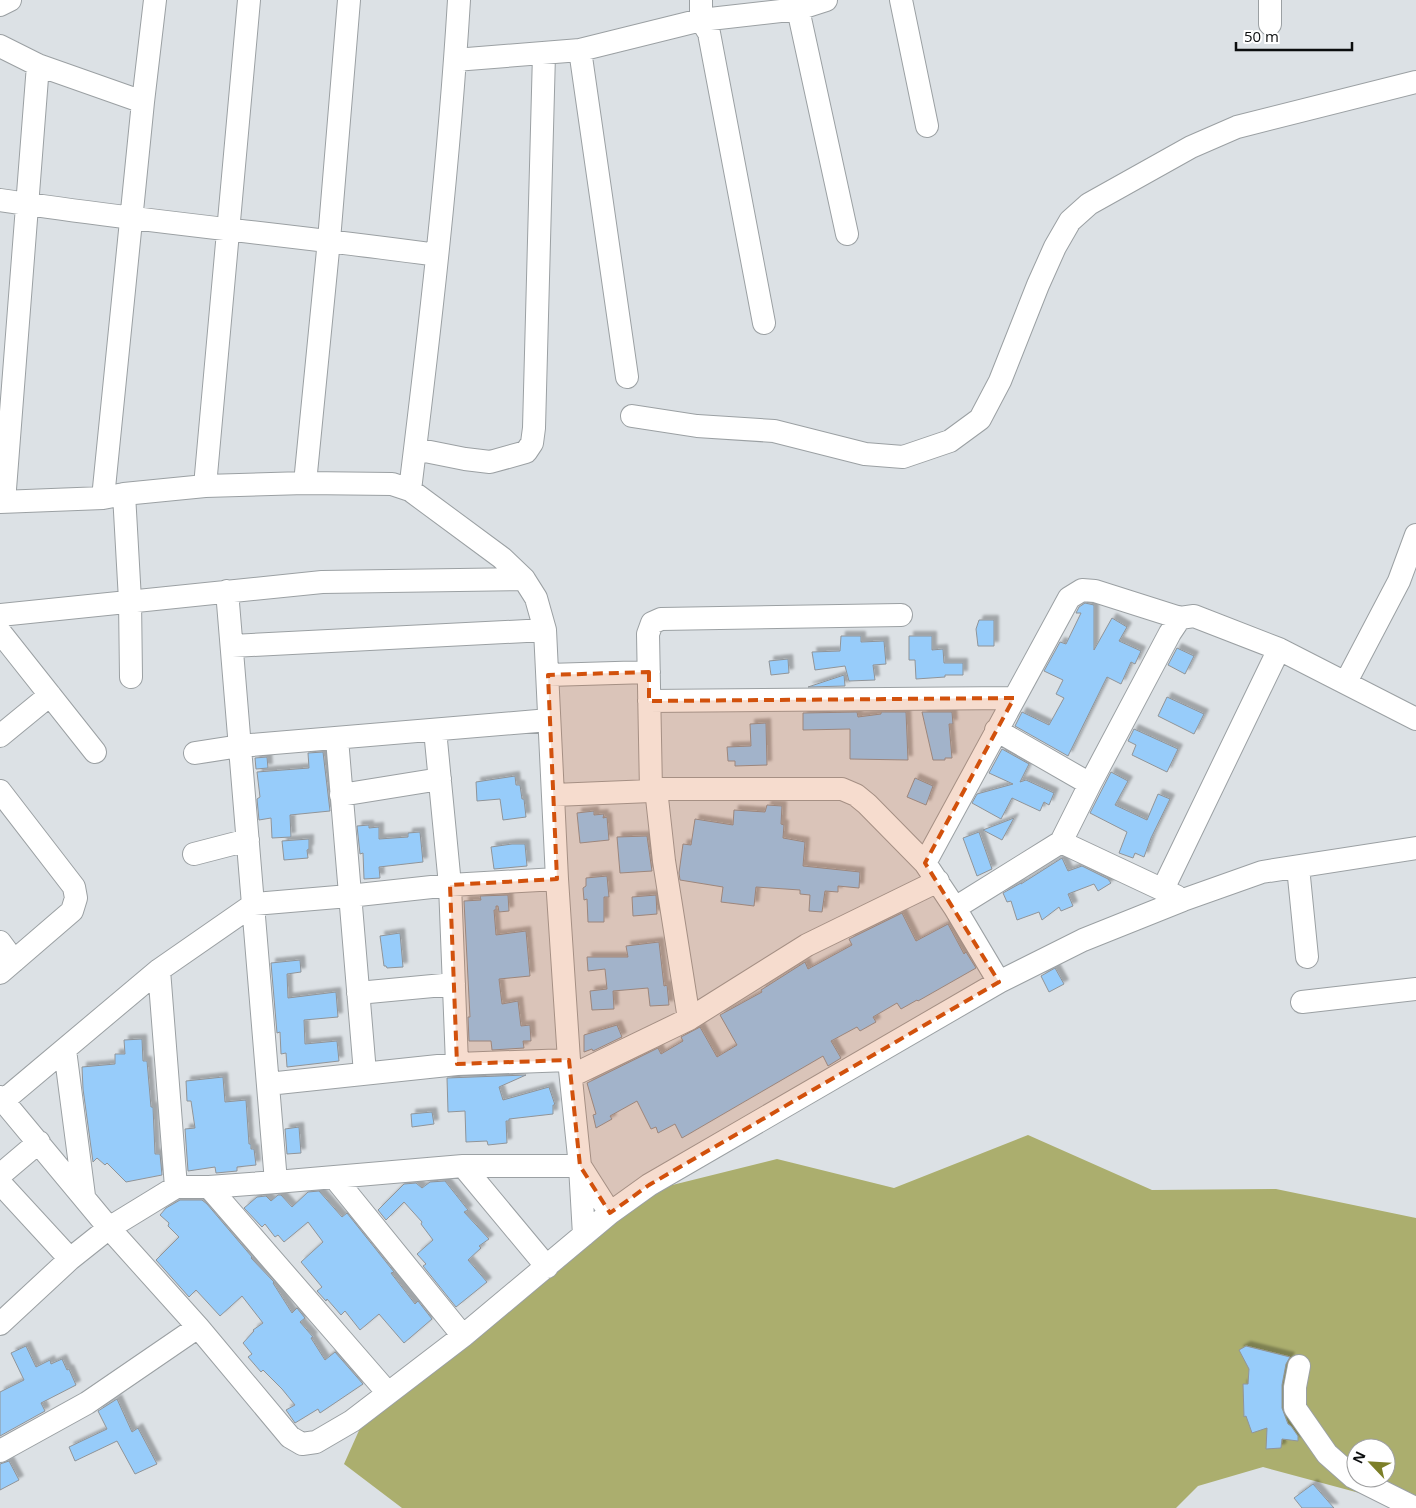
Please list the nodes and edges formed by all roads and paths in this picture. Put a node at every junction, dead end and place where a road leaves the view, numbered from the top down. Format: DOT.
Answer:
graph roads {
  1 [pos="10,0"];
  2 [pos="155,0"];
  3 [pos="250,0"];
  4 [pos="349,0"];
  5 [pos="459,0"];
  6 [pos="826,0"];
  7 [pos="901,0"];
  8 [pos="1270,0"];
  9 [pos="0,5"];
  10 [pos="798,9"];
  11 [pos="701,10"];
  12 [pos="1270,24"];
  13 [pos="0,46"];
  14 [pos="580,50"];
  15 [pos="544,54"];
  16 [pos="455,60"];
  17 [pos="38,64"];
  18 [pos="1416,82"];
  19 [pos="143,102"];
  20 [pos="927,126"];
  21 [pos="0,200"];
  22 [pos="28,204"];
  23 [pos="131,219"];
  24 [pos="229,229"];
  25 [pos="847,234"];
  26 [pos="329,240"];
  27 [pos="437,255"];
  28 [pos="764,323"];
  29 [pos="627,377"];
  30 [pos="632,416"];
  31 [pos="415,449"];
  32 [pos="305,483"];
  33 [pos="205,486"];
  34 [pos="410,490"];
  35 [pos="114,496"];
  36 [pos="2,502"];
  37 [pos="1416,535"];
  38 [pos="524,579"];
  39 [pos="1408,585"];
  40 [pos="227,591"];
  41 [pos="130,600"];
  42 [pos="0,615"];
  43 [pos="901,615"];
  44 [pos="1180,618"];
  45 [pos="546,630"];
  46 [pos="0,632"];
  47 [pos="232,646"];
  48 [pos="1279,649"];
  49 [pos="649,672"];
  50 [pos="548,675"];
  51 [pos="131,677"];
  52 [pos="1346,682"];
  53 [pos="50,695"];
  54 [pos="1014,698"];
  55 [pos="649,701"];
  56 [pos="549,720"];
  57 [pos="1416,720"];
  58 [pos="435,730"];
  59 [pos="996,730"];
  60 [pos="0,736"];
  61 [pos="337,738"];
  62 [pos="240,746"];
  63 [pos="95,752"];
  64 [pos="196,753"];
  65 [pos="440,779"];
  66 [pos="1090,784"];
  67 [pos="654,790"];
  68 [pos="0,792"];
  69 [pos="341,795"];
  70 [pos="554,795"];
  71 [pos="248,840"];
  72 [pos="1061,842"];
  73 [pos="1416,848"];
  74 [pos="194,854"];
  75 [pos="924,863"];
  76 [pos="1298,867"];
  77 [pos="557,879"];
  78 [pos="938,881"];
  79 [pos="450,885"];
  80 [pos="1163,889"];
  81 [pos="349,896"];
  82 [pos="1184,900"];
  83 [pos="254,904"];
  84 [pos="955,908"];
  85 [pos="0,942"];
  86 [pos="1307,957"];
  87 [pos="7,967"];
  88 [pos="159,970"];
  89 [pos="999,982"];
  90 [pos="454,984"];
  91 [pos="1416,989"];
  92 [pos="358,993"];
  93 [pos="1302,1002"];
  94 [pos="689,1019"];
  95 [pos="65,1050"];
  96 [pos="457,1064"];
  97 [pos="570,1068"];
  98 [pos="365,1073"];
  99 [pos="268,1084"];
  100 [pos="2,1099"];
  101 [pos="39,1142"];
  102 [pos="463,1166"];
  103 [pos="580,1166"];
  104 [pos="0,1174"];
  105 [pos="334,1177"];
  106 [pos="276,1182"];
  107 [pos="0,1183"];
  108 [pos="176,1187"];
  109 [pos="209,1187"];
  110 [pos="84,1196"];
  111 [pos="610,1213"];
  112 [pos="109,1228"];
  113 [pos="584,1235"];
  114 [pos="70,1259"];
  115 [pos="547,1267"];
  116 [pos="0,1324"];
  117 [pos="198,1327"];
  118 [pos="464,1336"];
  119 [pos="1299,1366"];
  120 [pos="388,1393"];
  121 [pos="0,1451"];
  122 [pos="1400,1505"];
  1 -- 9 [label="street"];
  2 -- 19 [label="street"];
  3 -- 24 [label="street"];
  4 -- 26 [label="street"];
  5 -- 16 [label="street"];
  6 -- 10 [label="street"];
  7 -- 20 [label="street"];
  8 -- 12 [label="street"];
  10 -- 11 [label="street"];
  10 -- 25 [label="street"];
  11 -- 14 [label="street"];
  11 -- 28 [label="street"];
  13 -- 17 [label="street"];
  14 -- 15 [label="street"];
  14 -- 29 [label="street"];
  15 -- 16 [label="street"];
  15 -- 31 [label="street"];
  16 -- 27 [label="street"];
  17 -- 19 [label="street"];
  17 -- 22 [label="street"];
  18 -- 30 [label="street"];
  19 -- 23 [label="street"];
  21 -- 22 [label="street"];
  22 -- 23 [label="street"];
  22 -- 36 [label="street"];
  23 -- 24 [label="street"];
  23 -- 35 [label="street"];
  24 -- 26 [label="street"];
  24 -- 33 [label="street"];
  26 -- 27 [label="street"];
  26 -- 32 [label="street"];
  27 -- 31 [label="street"];
  31 -- 34 [label="street"];
  32 -- 33 [label="street"];
  32 -- 34 [label="street"];
  33 -- 35 [label="street"];
  34 -- 38 [label="street"];
  35 -- 36 [label="street"];
  35 -- 41 [label="street"];
  37 -- 39 [label="street"];
  38 -- 40 [label="street"];
  38 -- 45 [label="street"];
  39 -- 52 [label="street"];
  40 -- 41 [label="street"];
  40 -- 47 [label="street"];
  41 -- 42 [label="street"];
  41 -- 51 [label="street"];
  43 -- 49 [label="street"];
  44 -- 48 [label="street"];
  44 -- 54 [label="street"];
  44 -- 66 [label="street"];
  45 -- 47 [label="street"];
  45 -- 50 [label="street"];
  46 -- 53 [label="street"];
  47 -- 62 [label="street"];
  48 -- 52 [label="street"];
  48 -- 80 [label="street"];
  49 -- 50 [label="street"];
  49 -- 55 [label="street"];
  50 -- 56 [label="street"];
  52 -- 57 [label="street"];
  53 -- 60 [label="street"];
  53 -- 63 [label="street"];
  54 -- 55 [label="street"];
  54 -- 59 [label="street"];
  55 -- 67 [label="street"];
  56 -- 58 [label="street"];
  56 -- 70 [label="street"];
  58 -- 61 [label="street"];
  58 -- 65 [label="street"];
  59 -- 66 [label="street"];
  59 -- 75 [label="street"];
  61 -- 62 [label="street"];
  61 -- 69 [label="street"];
  62 -- 64 [label="street"];
  62 -- 71 [label="street"];
  65 -- 69 [label="street"];
  65 -- 79 [label="street"];
  66 -- 72 [label="street"];
  67 -- 70 [label="street"];
  67 -- 75 [label="street"];
  67 -- 94 [label="street"];
  68 -- 87 [label="street"];
  69 -- 81 [label="street"];
  70 -- 77 [label="street"];
  71 -- 74 [label="street"];
  71 -- 83 [label="street"];
  72 -- 80 [label="street"];
  72 -- 84 [label="street"];
  73 -- 76 [label="street"];
  75 -- 78 [label="street"];
  76 -- 82 [label="street"];
  76 -- 86 [label="street"];
  77 -- 79 [label="street"];
  77 -- 97 [label="street"];
  78 -- 84 [label="street"];
  78 -- 94 [label="street"];
  79 -- 81 [label="street"];
  79 -- 90 [label="street"];
  80 -- 82 [label="street"];
  81 -- 83 [label="street"];
  81 -- 92 [label="street"];
  82 -- 89 [label="street"];
  83 -- 88 [label="street"];
  83 -- 99 [label="street"];
  84 -- 89 [label="street"];
  85 -- 87 [label="street"];
  88 -- 95 [label="street"];
  88 -- 108 [label="street"];
  89 -- 111 [label="street"];
  90 -- 92 [label="street"];
  90 -- 96 [label="street"];
  91 -- 93 [label="street"];
  92 -- 98 [label="street"];
  94 -- 97 [label="street"];
  95 -- 100 [label="street"];
  95 -- 110 [label="street"];
  96 -- 97 [label="street"];
  96 -- 98 [label="street"];
  97 -- 103 [label="street"];
  98 -- 99 [label="street"];
  99 -- 106 [label="street"];
  100 -- 101 [label="street"];
  101 -- 104 [label="street"];
  101 -- 110 [label="street"];
  102 -- 103 [label="street"];
  102 -- 105 [label="street"];
  102 -- 115 [label="street"];
  103 -- 111 [label="street"];
  103 -- 113 [label="street"];
  105 -- 106 [label="street"];
  105 -- 118 [label="street"];
  106 -- 109 [label="street"];
  107 -- 114 [label="street"];
  108 -- 109 [label="street"];
  108 -- 112 [label="street"];
  109 -- 120 [label="street"];
  110 -- 112 [label="street"];
  111 -- 113 [label="street"];
  112 -- 114 [label="street"];
  112 -- 117 [label="street"];
  113 -- 115 [label="street"];
  114 -- 116 [label="street"];
  115 -- 118 [label="street"];
  117 -- 120 [label="street"];
  117 -- 121 [label="street"];
  118 -- 120 [label="street"];
  119 -- 122 [label="street"];
}
